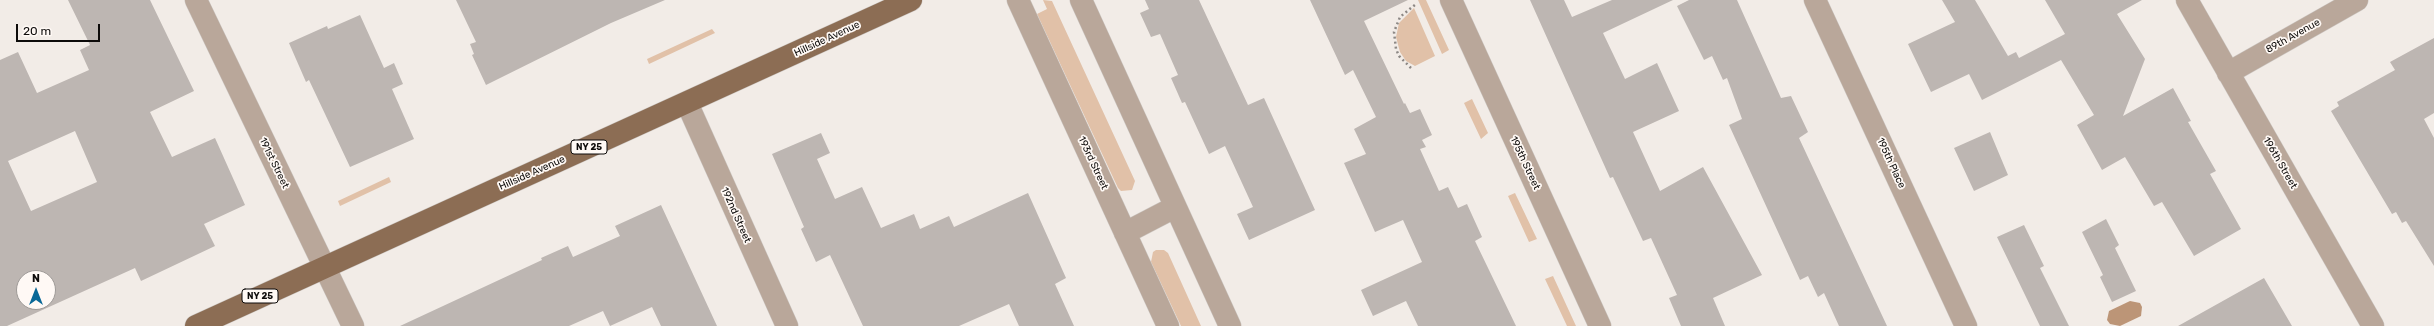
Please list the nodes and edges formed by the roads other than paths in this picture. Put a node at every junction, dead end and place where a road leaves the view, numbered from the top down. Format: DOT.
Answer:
graph roads {
  1 [pos="196,0"];
  2 [pos="911,0"];
  3 [pos="1018,0"];
  4 [pos="1081,0"];
  5 [pos="1451,0"];
  6 [pos="1816,0"];
  7 [pos="2187,0"];
  8 [pos="2357,0"];
  9 [pos="2228,73"];
  10 [pos="687,103"];
  11 [pos="1175,207"];
  12 [pos="1125,233"];
  13 [pos="324,267"];
  14 [pos="196,326"];
  15 [pos="353,326"];
  16 [pos="787,326"];
  17 [pos="1168,326"];
  18 [pos="1230,326"];
  19 [pos="1600,326"];
  20 [pos="1966,326"];
  21 [pos="2373,326"];
  1 -- 13 [label="street, 191st Street"];
  2 -- 10 [label="main road, Hillside Avenue / NY 25"];
  3 -- 12 [label="street, 193rd Street"];
  4 -- 11 [label="street"];
  5 -- 19 [label="street, 195th Street"];
  6 -- 20 [label="street, 195th Place"];
  7 -- 9 [label="street, 196th Street"];
  8 -- 9 [label="street, 89th Avenue"];
  9 -- 21 [label="street, 196th Street"];
  10 -- 13 [label="main road, Hillside Avenue / NY 25"];
  10 -- 16 [label="street, 192nd Street"];
  11 -- 12 [label="street"];
  11 -- 18 [label="street"];
  12 -- 17 [label="street, 193rd Street"];
  13 -- 14 [label="main road, Hillside Avenue / NY 25"];
  13 -- 15 [label="street, 191st Street"];
}
